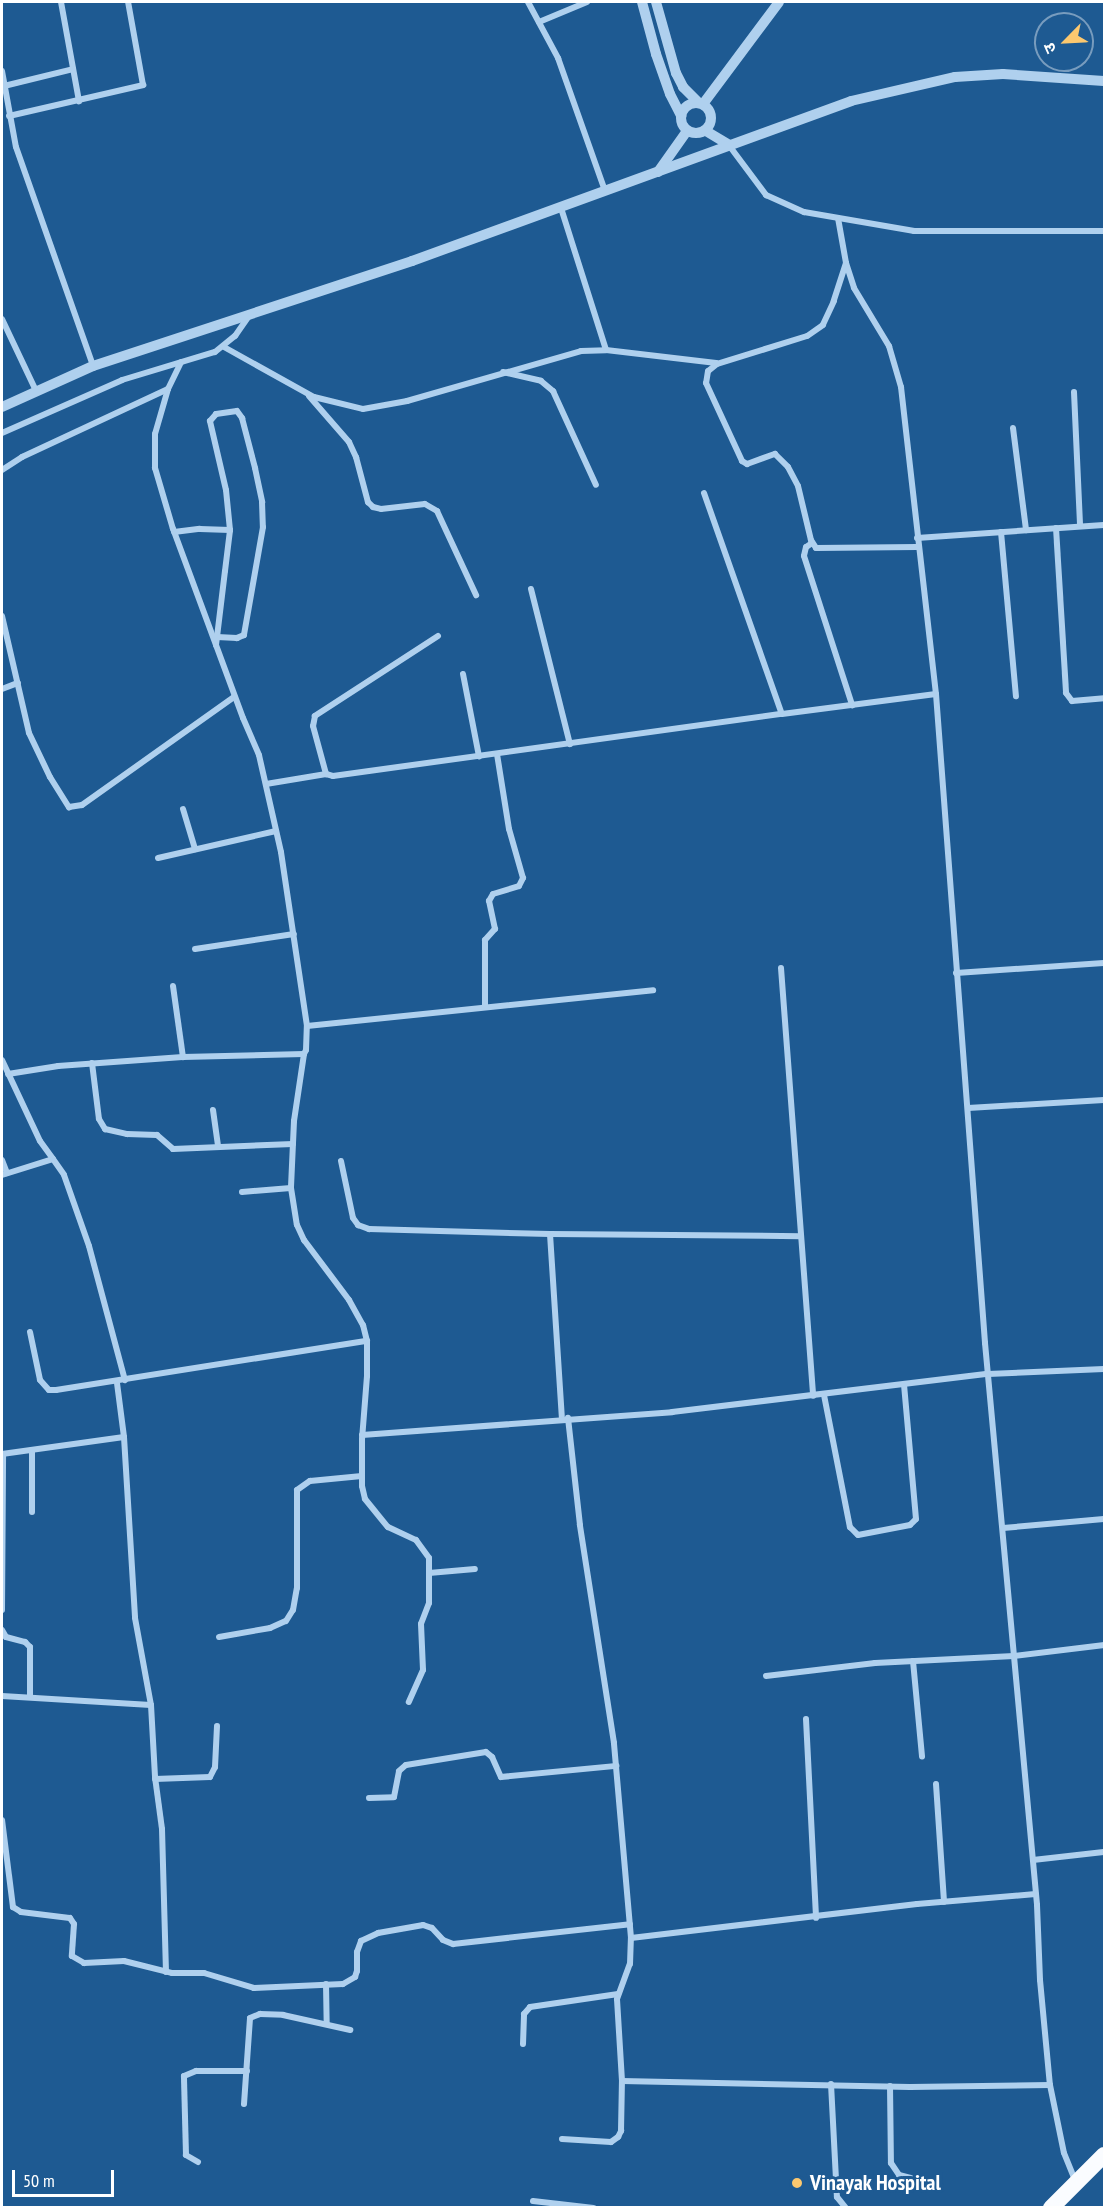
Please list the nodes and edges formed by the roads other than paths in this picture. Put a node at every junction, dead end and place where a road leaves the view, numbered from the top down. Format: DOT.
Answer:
graph roads {
  1 [pos="61,2"];
  2 [pos="128,2"];
  3 [pos="528,2"];
  4 [pos="587,2"];
  5 [pos="642,2"];
  6 [pos="656,2"];
  7 [pos="779,2"];
  8 [pos="539,22"];
  9 [pos="73,69"];
  10 [pos="2,71"];
  11 [pos="1104,81"];
  12 [pos="4,86"];
  13 [pos="80,101"];
  14 [pos="701,104"];
  15 [pos="9,116"];
  16 [pos="681,116"];
  17 [pos="687,131"];
  18 [pos="705,131"];
  19 [pos="728,144"];
  20 [pos="658,172"];
  21 [pos="605,191"];
  22 [pos="561,208"];
  23 [pos="838,218"];
  24 [pos="1104,231"];
  25 [pos="846,263"];
  26 [pos="251,313"];
  27 [pos="2,319"];
  28 [pos="224,347"];
  29 [pos="606,351"];
  30 [pos="181,362"];
  31 [pos="717,364"];
  32 [pos="93,366"];
  33 [pos="502,372"];
  34 [pos="168,389"];
  35 [pos="36,391"];
  36 [pos="1074,392"];
  37 [pos="306,393"];
  38 [pos="2,407"];
  39 [pos="1013,428"];
  40 [pos="2,433"];
  41 [pos="2,470"];
  42 [pos="596,485"];
  43 [pos="704,493"];
  44 [pos="1104,525"];
  45 [pos="1080,526"];
  46 [pos="1056,528"];
  47 [pos="230,530"];
  48 [pos="1026,530"];
  49 [pos="174,532"];
  50 [pos="1001,532"];
  51 [pos="917,538"];
  52 [pos="812,543"];
  53 [pos="917,547"];
  54 [pos="531,590"];
  55 [pos="476,595"];
  56 [pos="2,616"];
  57 [pos="438,636"];
  58 [pos="217,637"];
  59 [pos="216,647"];
  60 [pos="463,674"];
  61 [pos="18,683"];
  62 [pos="2,688"];
  63 [pos="936,694"];
  64 [pos="1016,696"];
  65 [pos="234,697"];
  66 [pos="1104,698"];
  67 [pos="852,705"];
  68 [pos="782,714"];
  69 [pos="570,744"];
  70 [pos="497,754"];
  71 [pos="479,756"];
  72 [pos="326,774"];
  73 [pos="266,784"];
  74 [pos="183,809"];
  75 [pos="276,831"];
  76 [pos="195,849"];
  77 [pos="158,858"];
  78 [pos="294,934"];
  79 [pos="195,949"];
  80 [pos="1104,963"];
  81 [pos="781,968"];
  82 [pos="956,973"];
  83 [pos="173,986"];
  84 [pos="652,990"];
  85 [pos="485,1007"];
  86 [pos="307,1026"];
  87 [pos="304,1054"];
  88 [pos="183,1057"];
  89 [pos="2,1060"];
  90 [pos="92,1063"];
  91 [pos="8,1074"];
  92 [pos="1104,1100"];
  93 [pos="968,1108"];
  94 [pos="213,1110"];
  95 [pos="293,1144"];
  96 [pos="218,1147"];
  97 [pos="53,1159"];
  98 [pos="2,1160"];
  99 [pos="341,1161"];
  100 [pos="4,1174"];
  101 [pos="291,1188"];
  102 [pos="242,1192"];
  103 [pos="550,1234"];
  104 [pos="801,1236"];
  105 [pos="30,1332"];
  106 [pos="367,1341"];
  107 [pos="1104,1368"];
  108 [pos="988,1374"];
  109 [pos="125,1380"];
  110 [pos="117,1383"];
  111 [pos="904,1385"];
  112 [pos="824,1395"];
  113 [pos="813,1396"];
  114 [pos="565,1418"];
  115 [pos="362,1435"];
  116 [pos="124,1437"];
  117 [pos="32,1450"];
  118 [pos="2,1454"];
  119 [pos="362,1476"];
  120 [pos="32,1512"];
  121 [pos="1104,1519"];
  122 [pos="1003,1528"];
  123 [pos="475,1569"];
  124 [pos="429,1573"];
  125 [pos="2,1610"];
  126 [pos="2,1630"];
  127 [pos="219,1637"];
  128 [pos="1104,1645"];
  129 [pos="1014,1656"];
  130 [pos="913,1661"];
  131 [pos="766,1676"];
  132 [pos="2,1696"];
  133 [pos="30,1697"];
  134 [pos="409,1702"];
  135 [pos="151,1705"];
  136 [pos="806,1719"];
  137 [pos="218,1726"];
  138 [pos="922,1757"];
  139 [pos="616,1766"];
  140 [pos="155,1779"];
  141 [pos="936,1784"];
  142 [pos="369,1798"];
  143 [pos="2,1820"];
  144 [pos="1104,1852"];
  145 [pos="1033,1860"];
  146 [pos="1036,1894"];
  147 [pos="944,1902"];
  148 [pos="816,1918"];
  149 [pos="630,1924"];
  150 [pos="631,1938"];
  151 [pos="166,1972"];
  152 [pos="326,1984"];
  153 [pos="618,1994"];
  154 [pos="327,2023"];
  155 [pos="350,2030"];
  156 [pos="523,2044"];
  157 [pos="247,2071"];
  158 [pos="622,2081"];
  159 [pos="831,2084"];
  160 [pos="1050,2085"];
  161 [pos="890,2086"];
  162 [pos="244,2104"];
  163 [pos="561,2139"];
  164 [pos="1104,2155"];
  165 [pos="198,2162"];
  166 [pos="911,2178"];
  167 [pos="1076,2183"];
  168 [pos="533,2201"];
  169 [pos="594,2208"];
  170 [pos="846,2208"];
  171 [pos="1051,2208"];
  1 -- 9 [label="street"];
  2 -- 13 [label="street"];
  3 -- 8 [label="street"];
  4 -- 8 [label="street"];
  5 -- 16 [label="street"];
  6 -- 14 [label="street"];
  7 -- 14 [label="street"];
  8 -- 21 [label="street"];
  9 -- 12 [label="street"];
  9 -- 13 [label="street"];
  10 -- 12 [label="street"];
  11 -- 19 [label="street"];
  12 -- 15 [label="street"];
  13 -- 15 [label="street"];
  14 -- 16 [label="street"];
  14 -- 18 [label="street"];
  15 -- 32 [label="street"];
  16 -- 17 [label="street"];
  17 -- 18 [label="street"];
  17 -- 20 [label="street"];
  18 -- 19 [label="street"];
  19 -- 20 [label="street"];
  19 -- 23 [label="street"];
  20 -- 21 [label="street"];
  21 -- 22 [label="street"];
  22 -- 26 [label="street"];
  22 -- 29 [label="street"];
  23 -- 24 [label="street"];
  23 -- 25 [label="street"];
  25 -- 31 [label="street"];
  25 -- 51 [label="street"];
  26 -- 28 [label="street"];
  26 -- 32 [label="street"];
  27 -- 35 [label="street"];
  28 -- 30 [label="street"];
  28 -- 37 [label="street"];
  29 -- 31 [label="street"];
  29 -- 33 [label="street"];
  30 -- 34 [label="street"];
  30 -- 40 [label="street"];
  31 -- 52 [label="street"];
  32 -- 35 [label="street"];
  33 -- 37 [label="street"];
  33 -- 42 [label="street"];
  34 -- 41 [label="street"];
  34 -- 49 [label="street"];
  35 -- 38 [label="street"];
  36 -- 45 [label="street"];
  37 -- 55 [label="street"];
  39 -- 48 [label="street"];
  43 -- 68 [label="street"];
  44 -- 45 [label="street"];
  45 -- 46 [label="street"];
  46 -- 48 [label="street"];
  46 -- 66 [label="street"];
  47 -- 49 [label="street"];
  47 -- 58 [label="street"];
  47 -- 58 [label="street"];
  48 -- 50 [label="street"];
  49 -- 59 [label="street"];
  50 -- 51 [label="street"];
  50 -- 64 [label="street"];
  51 -- 53 [label="street"];
  52 -- 53 [label="street"];
  52 -- 67 [label="street"];
  53 -- 63 [label="street"];
  54 -- 69 [label="street"];
  56 -- 61 [label="street"];
  57 -- 72 [label="street"];
  58 -- 59 [label="street"];
  59 -- 65 [label="street"];
  60 -- 71 [label="street"];
  61 -- 62 [label="street"];
  61 -- 65 [label="street"];
  63 -- 67 [label="street"];
  63 -- 82 [label="street"];
  65 -- 73 [label="street"];
  67 -- 68 [label="street"];
  68 -- 69 [label="street"];
  69 -- 70 [label="street"];
  70 -- 71 [label="street"];
  70 -- 85 [label="street"];
  71 -- 72 [label="street"];
  72 -- 73 [label="street"];
  73 -- 75 [label="street"];
  74 -- 76 [label="street"];
  75 -- 76 [label="street"];
  75 -- 78 [label="street"];
  76 -- 77 [label="street"];
  78 -- 79 [label="street"];
  78 -- 86 [label="street"];
  80 -- 82 [label="street"];
  81 -- 104 [label="street"];
  82 -- 93 [label="street"];
  83 -- 88 [label="street"];
  84 -- 85 [label="street"];
  85 -- 86 [label="street"];
  86 -- 87 [label="street"];
  87 -- 88 [label="street"];
  87 -- 95 [label="street"];
  88 -- 90 [label="street"];
  89 -- 91 [label="street"];
  90 -- 91 [label="street"];
  90 -- 96 [label="street"];
  91 -- 97 [label="street"];
  92 -- 93 [label="street"];
  93 -- 108 [label="street"];
  94 -- 96 [label="street"];
  95 -- 96 [label="street"];
  95 -- 101 [label="street"];
  97 -- 100 [label="street"];
  97 -- 109 [label="street"];
  98 -- 100 [label="street"];
  99 -- 103 [label="street"];
  101 -- 102 [label="street"];
  101 -- 106 [label="street"];
  103 -- 104 [label="street"];
  103 -- 114 [label="street"];
  104 -- 113 [label="street"];
  105 -- 110 [label="street"];
  106 -- 109 [label="street"];
  106 -- 115 [label="street"];
  107 -- 108 [label="street"];
  108 -- 111 [label="street"];
  108 -- 122 [label="street"];
  109 -- 110 [label="street"];
  110 -- 116 [label="street"];
  111 -- 112 [label="street"];
  111 -- 112 [label="street"];
  112 -- 113 [label="street"];
  113 -- 114 [label="street"];
  114 -- 115 [label="street"];
  114 -- 139 [label="street"];
  115 -- 119 [label="street"];
  116 -- 117 [label="street"];
  116 -- 135 [label="street"];
  117 -- 118 [label="street"];
  117 -- 120 [label="street"];
  118 -- 125 [label="street"];
  119 -- 124 [label="street"];
  119 -- 127 [label="street"];
  121 -- 122 [label="street"];
  122 -- 129 [label="street"];
  123 -- 124 [label="street"];
  124 -- 134 [label="street"];
  126 -- 133 [label="street"];
  128 -- 129 [label="street"];
  129 -- 130 [label="street"];
  129 -- 145 [label="street"];
  130 -- 131 [label="street"];
  130 -- 138 [label="street"];
  132 -- 133 [label="street"];
  133 -- 135 [label="street"];
  135 -- 140 [label="street"];
  136 -- 148 [label="street"];
  137 -- 140 [label="street"];
  139 -- 142 [label="street"];
  139 -- 149 [label="street"];
  140 -- 151 [label="street"];
  141 -- 147 [label="street"];
  143 -- 151 [label="street"];
  144 -- 145 [label="street"];
  145 -- 146 [label="street"];
  146 -- 147 [label="street"];
  146 -- 160 [label="street"];
  147 -- 148 [label="street"];
  148 -- 150 [label="street"];
  149 -- 150 [label="street"];
  149 -- 152 [label="street"];
  150 -- 153 [label="street"];
  151 -- 152 [label="street"];
  152 -- 154 [label="street"];
  153 -- 156 [label="street"];
  153 -- 158 [label="street"];
  154 -- 155 [label="street"];
  154 -- 157 [label="street"];
  157 -- 162 [label="street"];
  157 -- 165 [label="street"];
  158 -- 159 [label="street"];
  158 -- 163 [label="street"];
  159 -- 161 [label="street"];
  159 -- 170 [label="street"];
  160 -- 161 [label="street"];
  160 -- 167 [label="street"];
  161 -- 166 [label="street"];
  164 -- 167 [label="highway"];
  167 -- 171 [label="highway"];
  168 -- 169 [label="street"];
}
